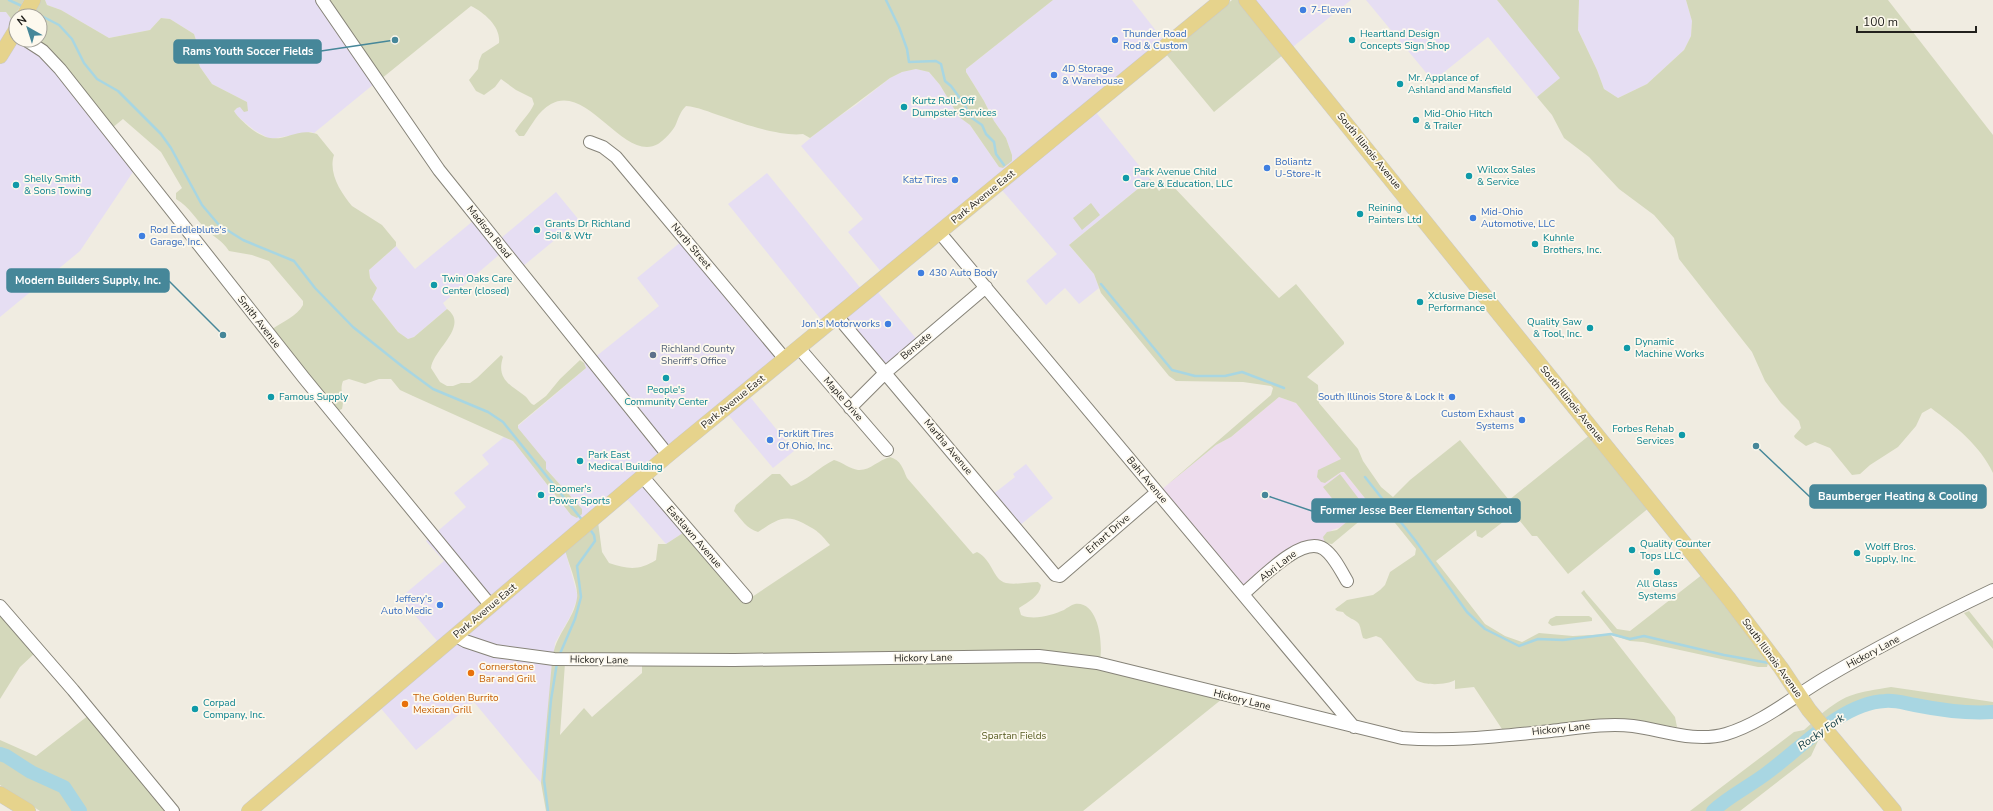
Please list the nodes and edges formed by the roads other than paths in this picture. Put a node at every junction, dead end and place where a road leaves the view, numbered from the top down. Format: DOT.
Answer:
graph roads {
  1 [pos="322,0"];
  2 [pos="1222,0"];
  3 [pos="1246,0"];
  4 [pos="8,46"];
  5 [pos="37,48"];
  6 [pos="0,56"];
  7 [pos="590,142"];
  8 [pos="940,233"];
  9 [pos="986,288"];
  10 [pos="837,316"];
  11 [pos="799,348"];
  12 [pos="785,359"];
  13 [pos="885,373"];
  14 [pos="850,408"];
  15 [pos="887,450"];
  16 [pos="668,455"];
  17 [pos="642,476"];
  18 [pos="1157,492"];
  19 [pos="1060,576"];
  20 [pos="1347,581"];
  21 [pos="1993,590"];
  22 [pos="1243,594"];
  23 [pos="746,597"];
  24 [pos="0,606"];
  25 [pos="491,606"];
  26 [pos="456,636"];
  27 [pos="1799,695"];
  28 [pos="1354,727"];
  29 [pos="0,794"];
  30 [pos="28,811"];
  31 [pos="173,811"];
  32 [pos="248,811"];
  33 [pos="1894,811"];
  1 -- 16 [label="street, Madison Road"];
  2 -- 8 [label="main road, Park Avenue East"];
  3 -- 27 [label="main road, South Illinois Avenue"];
  4 -- 6 [label="main road"];
  5 -- 25 [label="street, Smith Avenue"];
  7 -- 12 [label="street, North Street"];
  8 -- 9 [label="street, Bahl Avenue"];
  8 -- 10 [label="main road, Park Avenue East"];
  9 -- 13 [label="street, Bensete"];
  9 -- 18 [label="street, Bahl Avenue"];
  10 -- 11 [label="main road, Park Avenue East"];
  10 -- 13 [label="street, Martha Avenue"];
  11 -- 12 [label="main road, Park Avenue East"];
  11 -- 14 [label="street, Maple Drive"];
  12 -- 16 [label="main road, Park Avenue East"];
  13 -- 14 [label="street, Bensete"];
  13 -- 19 [label="street, Martha Avenue"];
  14 -- 15 [label="street, Maple Drive"];
  16 -- 17 [label="main road, Park Avenue East"];
  17 -- 23 [label="street, Eastlawn Avenue"];
  17 -- 25 [label="main road, Park Avenue East"];
  18 -- 19 [label="street, Erhart Drive"];
  18 -- 22 [label="street, Bahl Avenue"];
  20 -- 22 [label="street, Abri Lane"];
  21 -- 27 [label="street, Hickory Lane"];
  22 -- 28 [label="street, Bahl Avenue"];
  24 -- 31 [label="street"];
  25 -- 26 [label="main road, Park Avenue East"];
  26 -- 28 [label="street, Hickory Lane"];
  26 -- 32 [label="main road, Park Avenue East"];
  27 -- 28 [label="street, Hickory Lane"];
  27 -- 33 [label="main road, South Illinois Avenue"];
  29 -- 30 [label="main road"];
}
